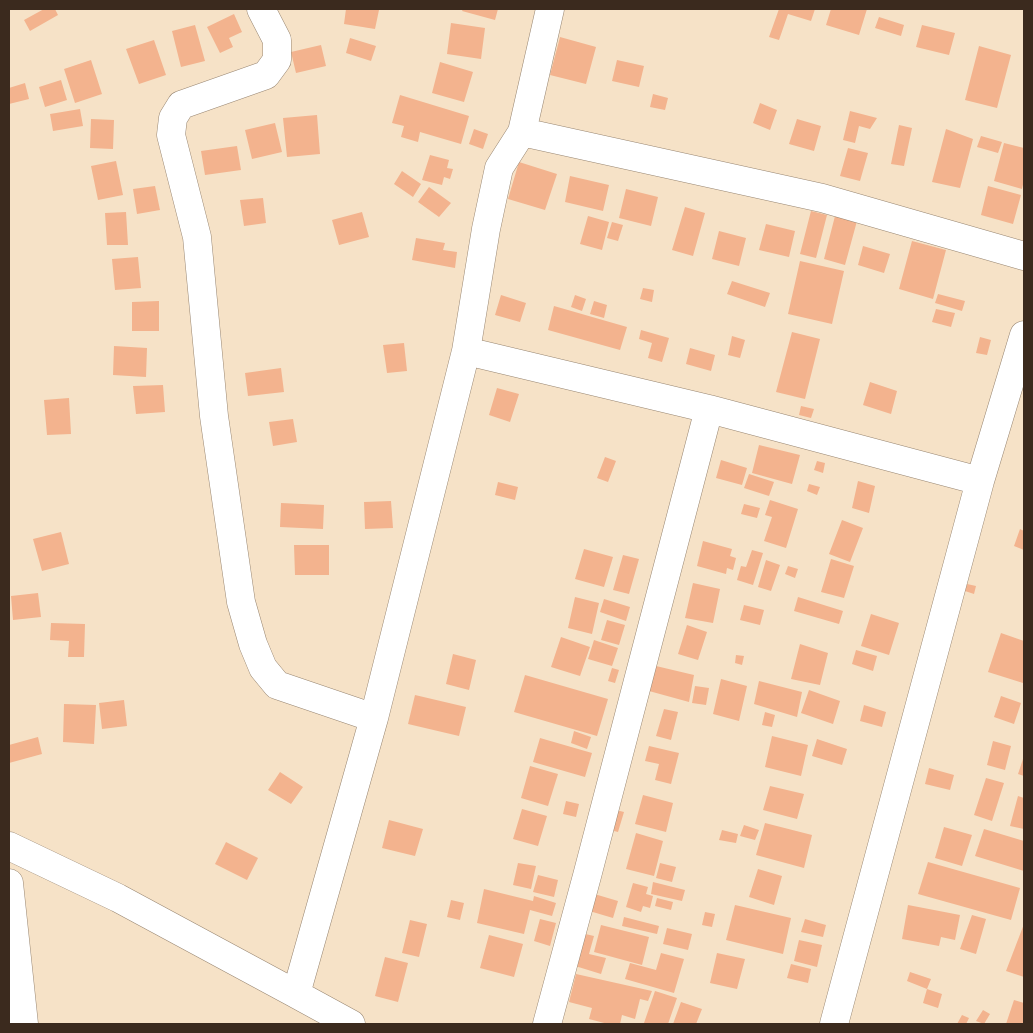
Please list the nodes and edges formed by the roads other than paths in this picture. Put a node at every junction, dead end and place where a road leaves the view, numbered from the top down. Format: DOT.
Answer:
graph roads {
  1 [pos="261,9"];
  2 [pos="550,9"];
  3 [pos="522,132"];
  4 [pos="1024,256"];
  5 [pos="1024,335"];
  6 [pos="466,351"];
  7 [pos="709,409"];
  8 [pos="980,482"];
  9 [pos="374,718"];
  10 [pos="9,846"];
  11 [pos="9,883"];
  12 [pos="296,994"];
  13 [pos="24,1024"];
  14 [pos="351,1024"];
  15 [pos="547,1024"];
  16 [pos="834,1024"];
  1 -- 9 [label="street"];
  2 -- 3 [label="street"];
  3 -- 4 [label="street"];
  3 -- 6 [label="street"];
  5 -- 8 [label="street"];
  6 -- 7 [label="street"];
  6 -- 9 [label="street"];
  7 -- 8 [label="street"];
  7 -- 15 [label="street"];
  8 -- 16 [label="street"];
  9 -- 12 [label="street"];
  10 -- 12 [label="street"];
  11 -- 13 [label="street"];
  12 -- 14 [label="street"];
}
